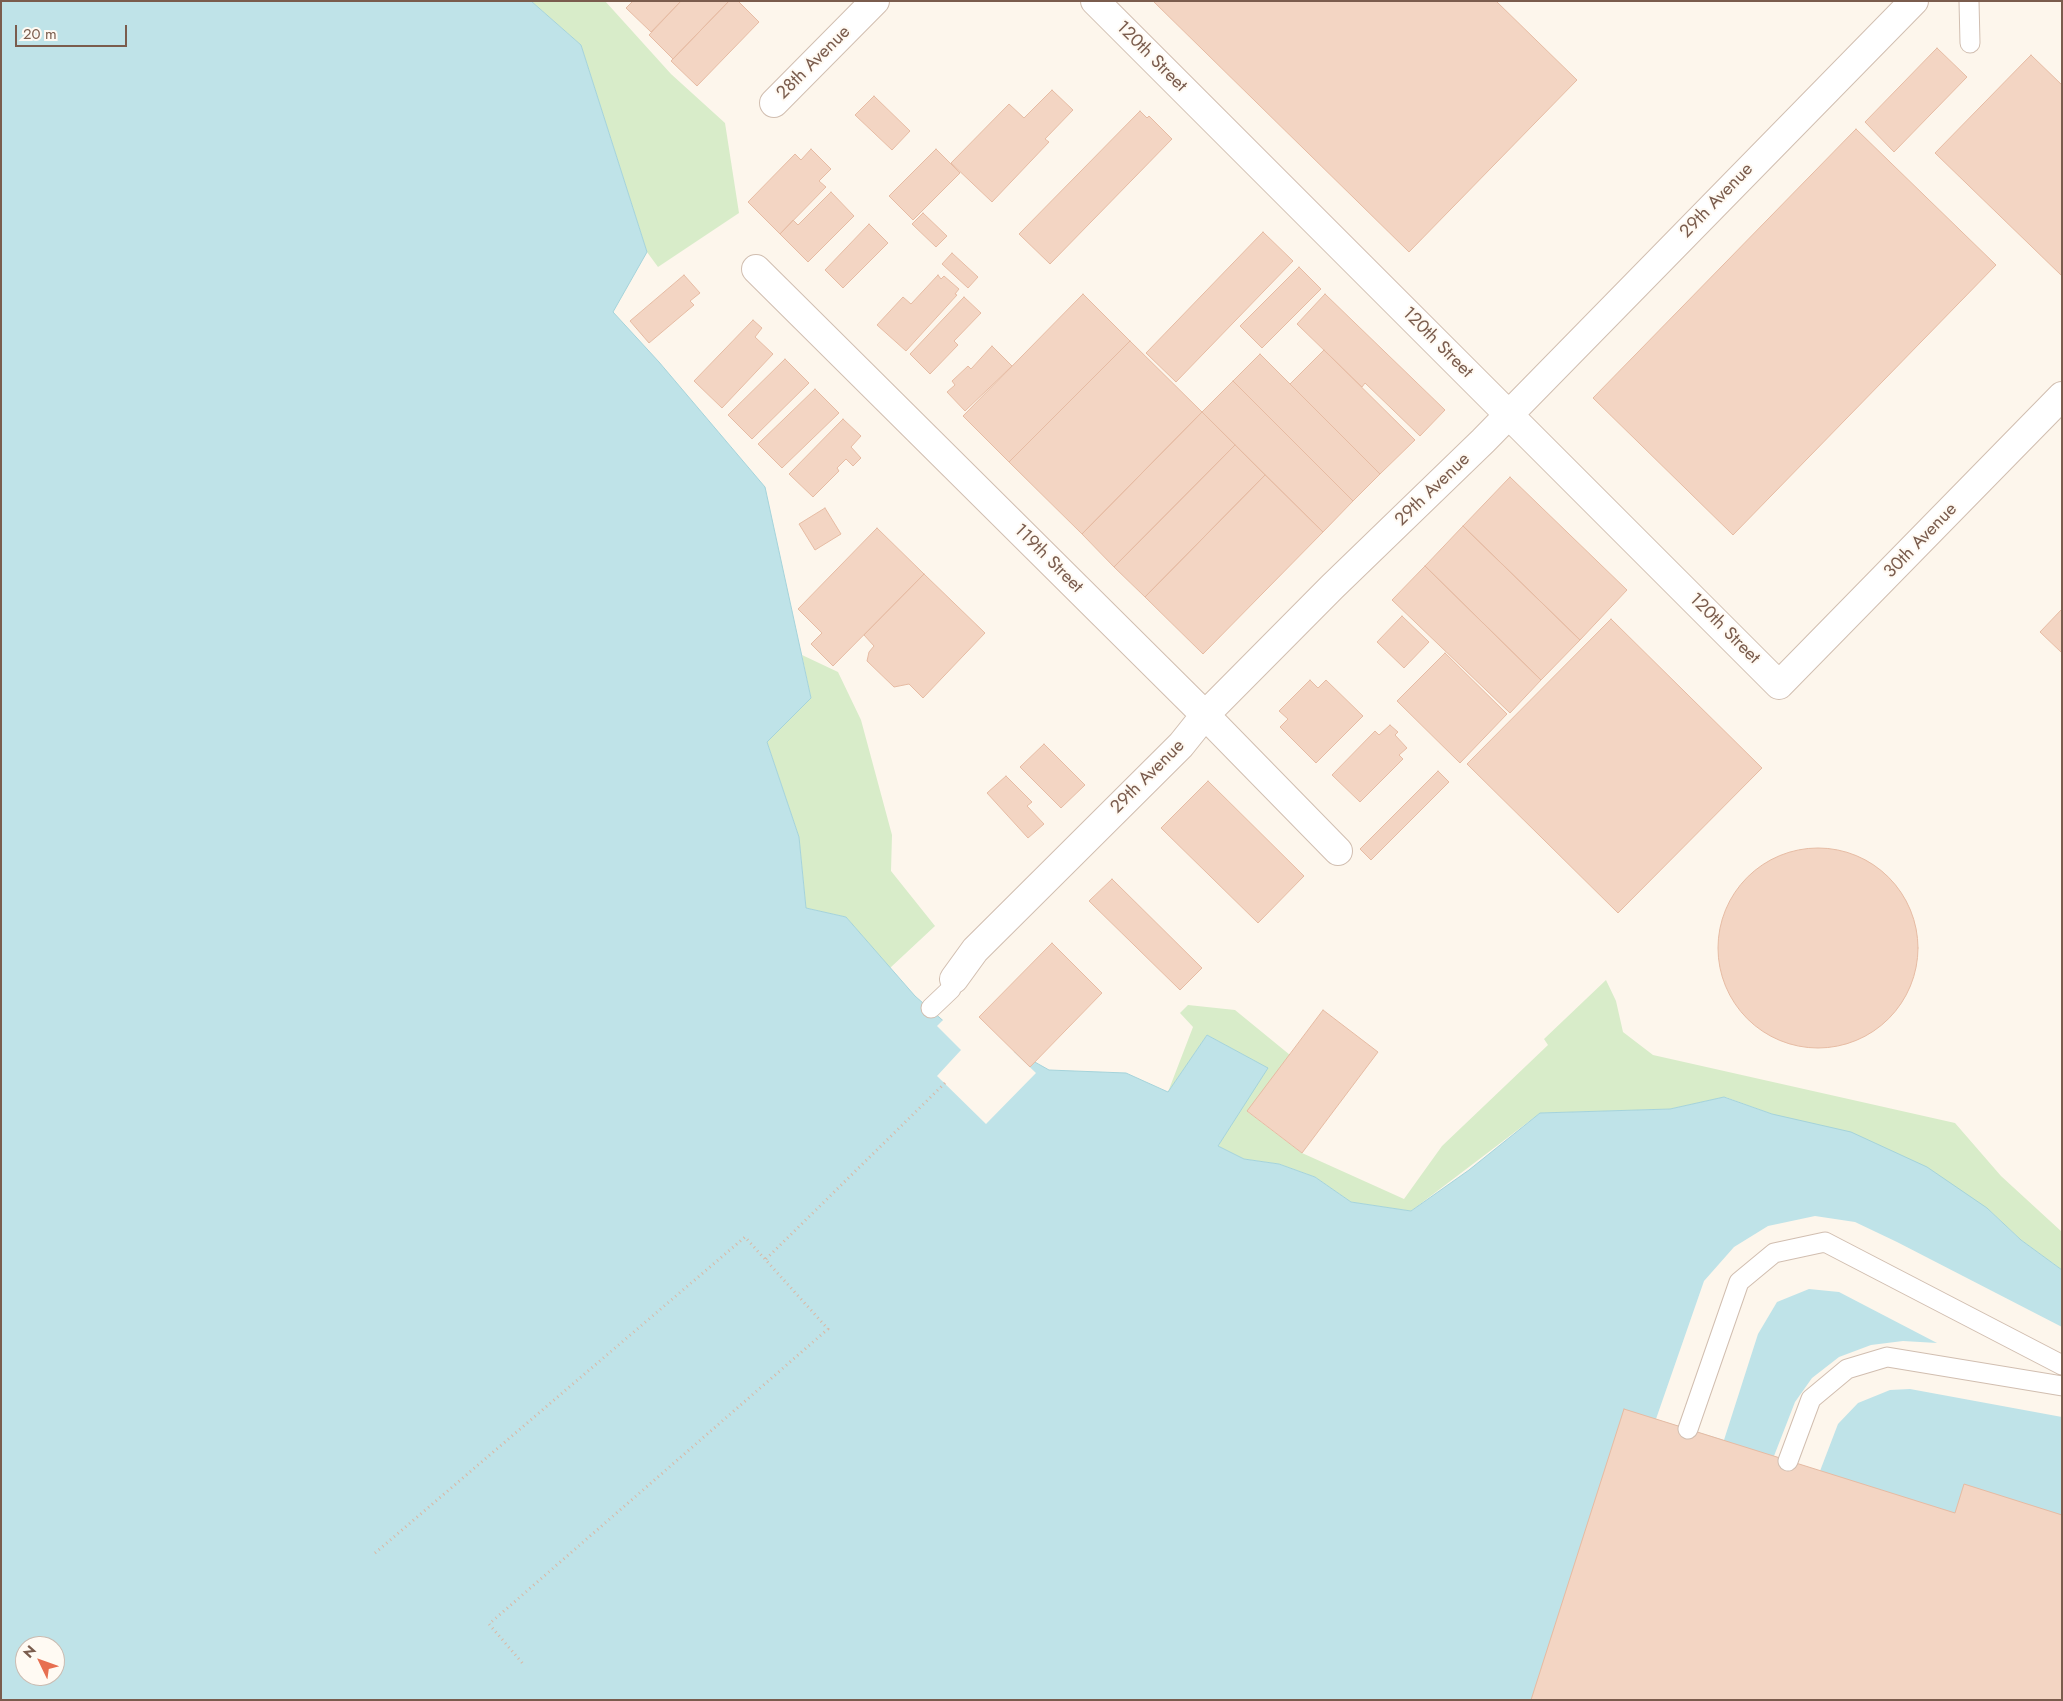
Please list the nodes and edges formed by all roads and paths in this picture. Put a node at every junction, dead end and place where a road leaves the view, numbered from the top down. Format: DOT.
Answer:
graph roads {
  1 [pos="875,1"];
  2 [pos="1095,1"];
  3 [pos="1914,1"];
  4 [pos="1969,1"];
  5 [pos="1970,43"];
  6 [pos="774,103"];
  7 [pos="756,269"];
  8 [pos="2062,396"];
  9 [pos="1509,414"];
  10 [pos="1779,685"];
  11 [pos="1205,715"];
  12 [pos="1338,851"];
  13 [pos="954,980"];
  14 [pos="931,1008"];
  15 [pos="945,1083"];
  16 [pos="766,1259"];
  17 [pos="2062,1365"];
  18 [pos="2062,1386"];
  19 [pos="1688,1429"];
  20 [pos="1788,1461"];
  21 [pos="376,1553"];
  22 [pos="524,1665"];
  1 -- 6 [label="street, 28th Avenue"];
  2 -- 9 [label="street, 120th Street"];
  3 -- 9 [label="street, 29th Avenue"];
  4 -- 5 [label="lane"];
  7 -- 11 [label="street, 119th Street"];
  8 -- 10 [label="street, 30th Avenue"];
  9 -- 10 [label="street, 120th Street"];
  9 -- 11 [label="street, 29th Avenue"];
  11 -- 12 [label="street, 119th Street"];
  11 -- 13 [label="street, 29th Avenue"];
  13 -- 14 [label="lane"];
  15 -- 16 [label="path"];
  16 -- 21 [label="path"];
  16 -- 22 [label="path"];
  17 -- 19 [label="lane"];
  18 -- 20 [label="lane"];
}
